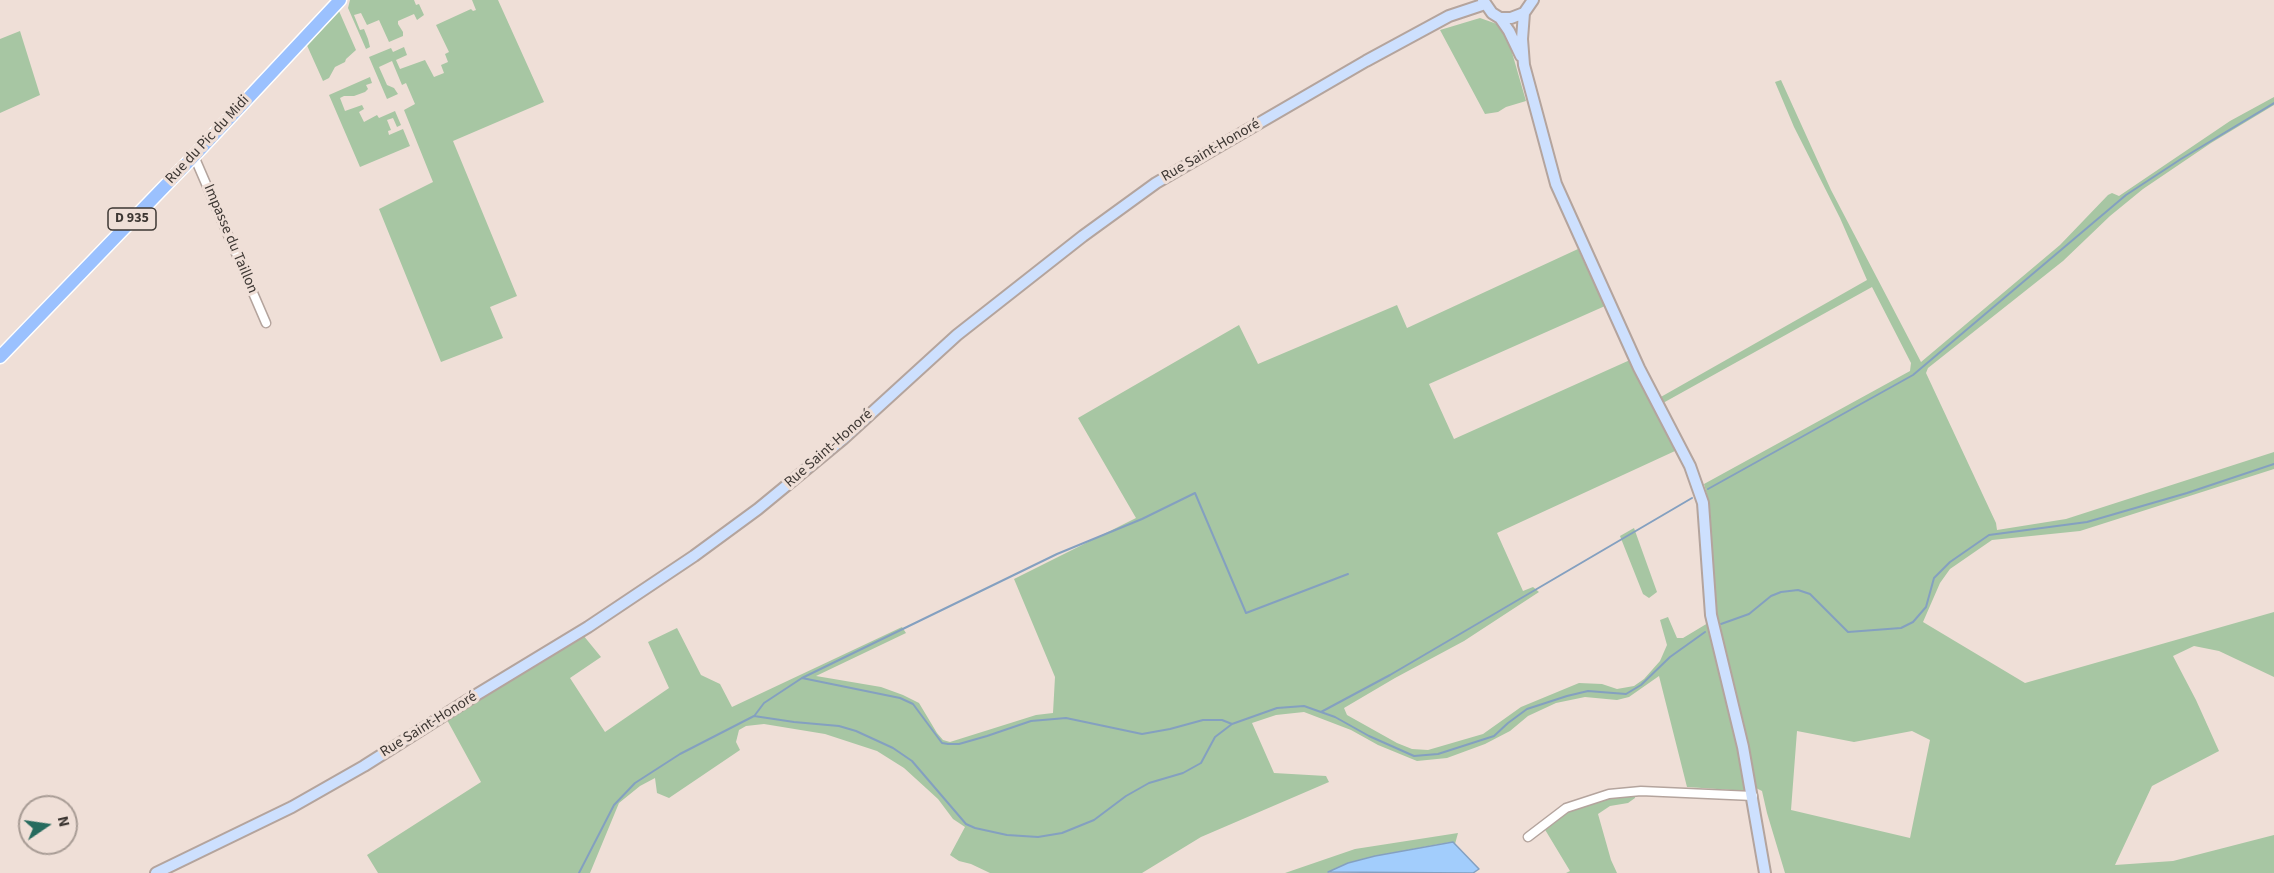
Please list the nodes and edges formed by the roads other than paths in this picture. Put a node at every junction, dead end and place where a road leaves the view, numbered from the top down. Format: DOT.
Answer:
graph roads {
  1 [pos="340,0"];
  2 [pos="1533,0"];
  3 [pos="1484,2"];
  4 [pos="1524,13"];
  5 [pos="1500,18"];
  6 [pos="1524,65"];
  7 [pos="194,156"];
  8 [pos="266,323"];
  9 [pos="0,357"];
  10 [pos="1753,796"];
  11 [pos="1528,837"];
  12 [pos="156,873"];
  13 [pos="1765,873"];
  1 -- 7 [label="main road, Rue du Pic du Midi / D 935"];
  2 -- 4 [label="street"];
  3 -- 5 [label="street"];
  3 -- 12 [label="street, Rue Saint-Honoré"];
  4 -- 5 [label="street"];
  4 -- 6 [label="street"];
  5 -- 6 [label="street"];
  6 -- 10 [label="street"];
  7 -- 8 [label="street, Impasse du Taillon"];
  7 -- 9 [label="main road, Rue du Pic du Midi / D 935"];
  10 -- 11 [label="street"];
  10 -- 13 [label="street"];
}
